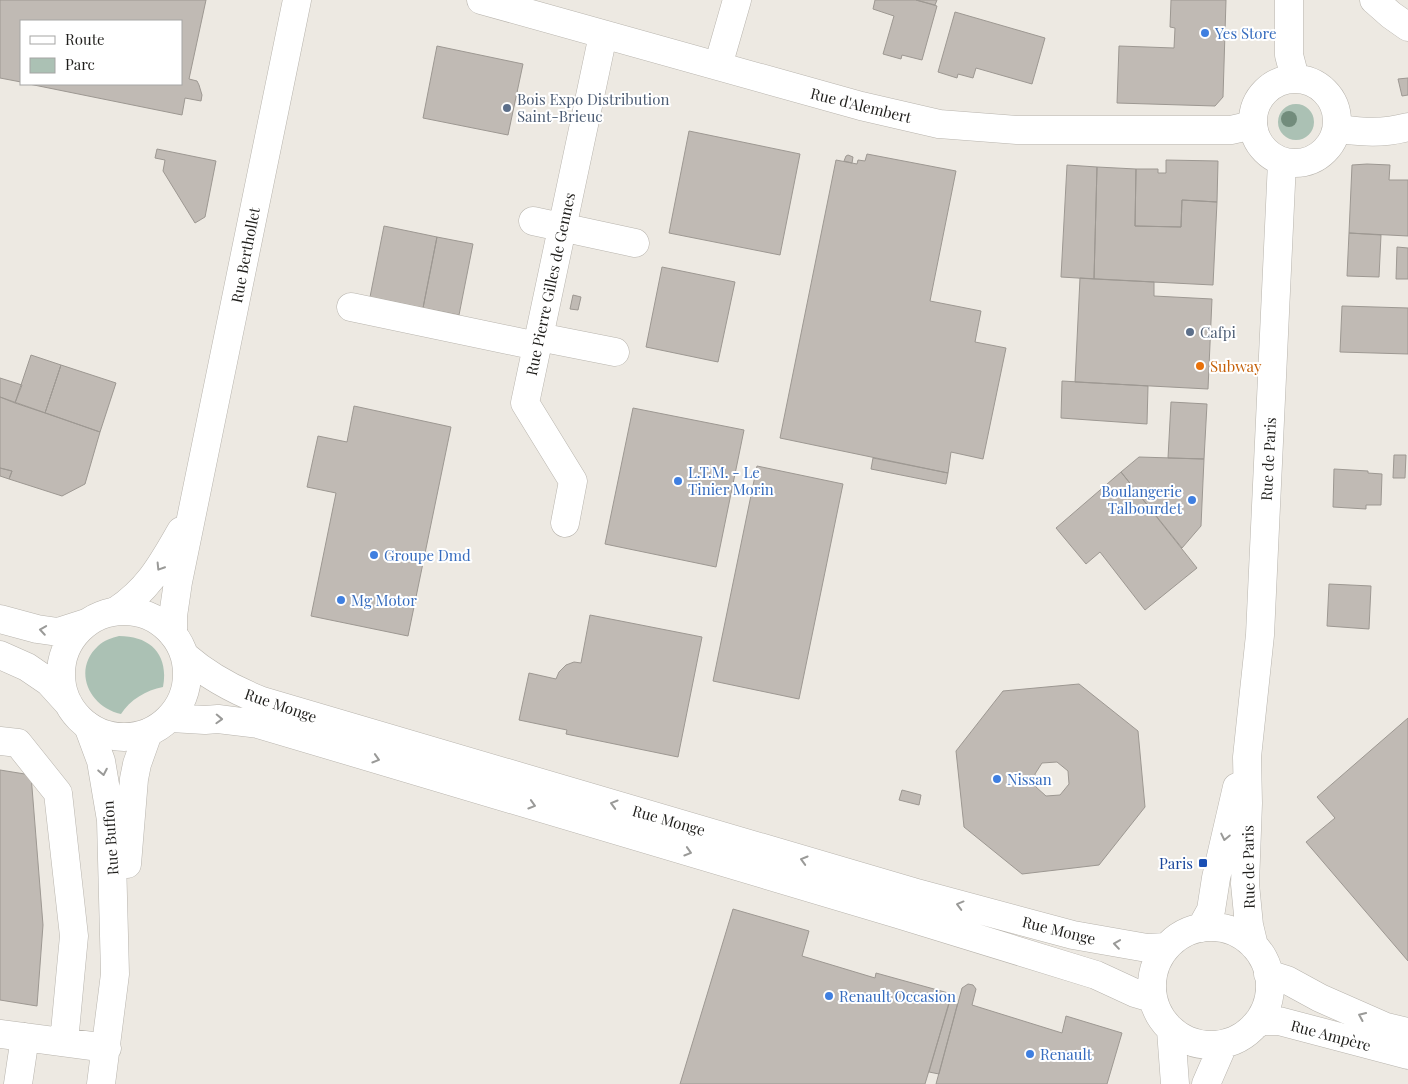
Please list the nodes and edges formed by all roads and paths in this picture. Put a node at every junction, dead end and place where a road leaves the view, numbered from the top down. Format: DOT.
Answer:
graph roads {
  1 [pos="297,0"];
  2 [pos="481,0"];
  3 [pos="737,0"];
  4 [pos="1289,0"];
  5 [pos="603,35"];
  6 [pos="718,66"];
  7 [pos="1296,78"];
  8 [pos="1253,125"];
  9 [pos="1408,127"];
  10 [pos="1337,129"];
  11 [pos="1282,162"];
  12 [pos="533,221"];
  13 [pos="562,226"];
  14 [pos="635,243"];
  15 [pos="351,307"];
  16 [pos="538,341"];
  17 [pos="614,352"];
  18 [pos="194,510"];
  19 [pos="565,523"];
  20 [pos="116,611"];
  21 [pos="0,619"];
  22 [pos="86,623"];
  23 [pos="179,645"];
  24 [pos="0,655"];
  25 [pos="68,703"];
  26 [pos="170,718"];
  27 [pos="88,726"];
  28 [pos="148,733"];
  29 [pos="0,740"];
  30 [pos="1247,757"];
  31 [pos="1201,928"];
  32 [pos="1254,946"];
  33 [pos="1166,947"];
  34 [pos="116,952"];
  35 [pos="1268,974"];
  36 [pos="1152,998"];
  37 [pos="1254,1026"];
  38 [pos="1171,1030"];
  39 [pos="1408,1032"];
  40 [pos="12,1035"];
  41 [pos="64,1042"];
  42 [pos="1223,1044"];
  43 [pos="107,1048"];
  44 [pos="1408,1055"];
  45 [pos="18,1084"];
  46 [pos="102,1084"];
  47 [pos="1175,1084"];
  48 [pos="1206,1084"];
  1 -- 18 [label="main road, Rue Berthollet"];
  2 -- 5 [label="main road, Rue d'Alembert"];
  3 -- 6 [label="main road"];
  4 -- 7 [label="main road"];
  5 -- 6 [label="main road, Rue d'Alembert"];
  5 -- 13 [label="main road, Rue Pierre Gilles de Gennes"];
  6 -- 8 [label="main road, Rue d'Alembert"];
  7 -- 8 [label="main road"];
  7 -- 10 [label="main road"];
  8 -- 11 [label="main road"];
  9 -- 10 [label="main road"];
  10 -- 11 [label="main road"];
  11 -- 30 [label="main road, Rue de Paris"];
  12 -- 13 [label="main road"];
  13 -- 14 [label="main road"];
  13 -- 16 [label="main road, Rue Pierre Gilles de Gennes"];
  15 -- 16 [label="main road"];
  16 -- 17 [label="main road"];
  16 -- 19 [label="main road, Rue Pierre Gilles de Gennes"];
  18 -- 20 [label="main road, Rue Berthollet, one-way"];
  18 -- 23 [label="main road, Rue Berthollet"];
  20 -- 22 [label="main road"];
  20 -- 23 [label="main road"];
  22 -- 21 [label="main road, one-way"];
  22 -- 25 [label="main road"];
  23 -- 26 [label="main road"];
  33 -- 23 [label="main road, Rue Monge, one-way"];
  24 -- 25 [label="main road"];
  25 -- 27 [label="main road"];
  26 -- 28 [label="main road"];
  26 -- 36 [label="main road, Rue Monge, one-way"];
  27 -- 28 [label="main road"];
  27 -- 34 [label="main road, Rue Buffon, one-way"];
  28 -- 34 [label="main road, Rue Buffon"];
  29 -- 41 [label="main road"];
  30 -- 31 [label="main road, Rue de Paris, one-way"];
  30 -- 32 [label="main road, Rue de Paris"];
  31 -- 32 [label="main road"];
  31 -- 33 [label="main road"];
  32 -- 35 [label="main road"];
  33 -- 36 [label="main road"];
  34 -- 43 [label="main road, Rue Buffon"];
  35 -- 37 [label="main road"];
  39 -- 35 [label="main road, Rue Ampère, one-way"];
  36 -- 38 [label="main road"];
  37 -- 42 [label="main road"];
  37 -- 44 [label="main road, Rue Ampère"];
  38 -- 42 [label="main road"];
  38 -- 47 [label="main road"];
  40 -- 41 [label="main road"];
  40 -- 45 [label="main road"];
  41 -- 43 [label="main road"];
  42 -- 48 [label="main road"];
  43 -- 46 [label="main road, Rue Buffon"];
}
